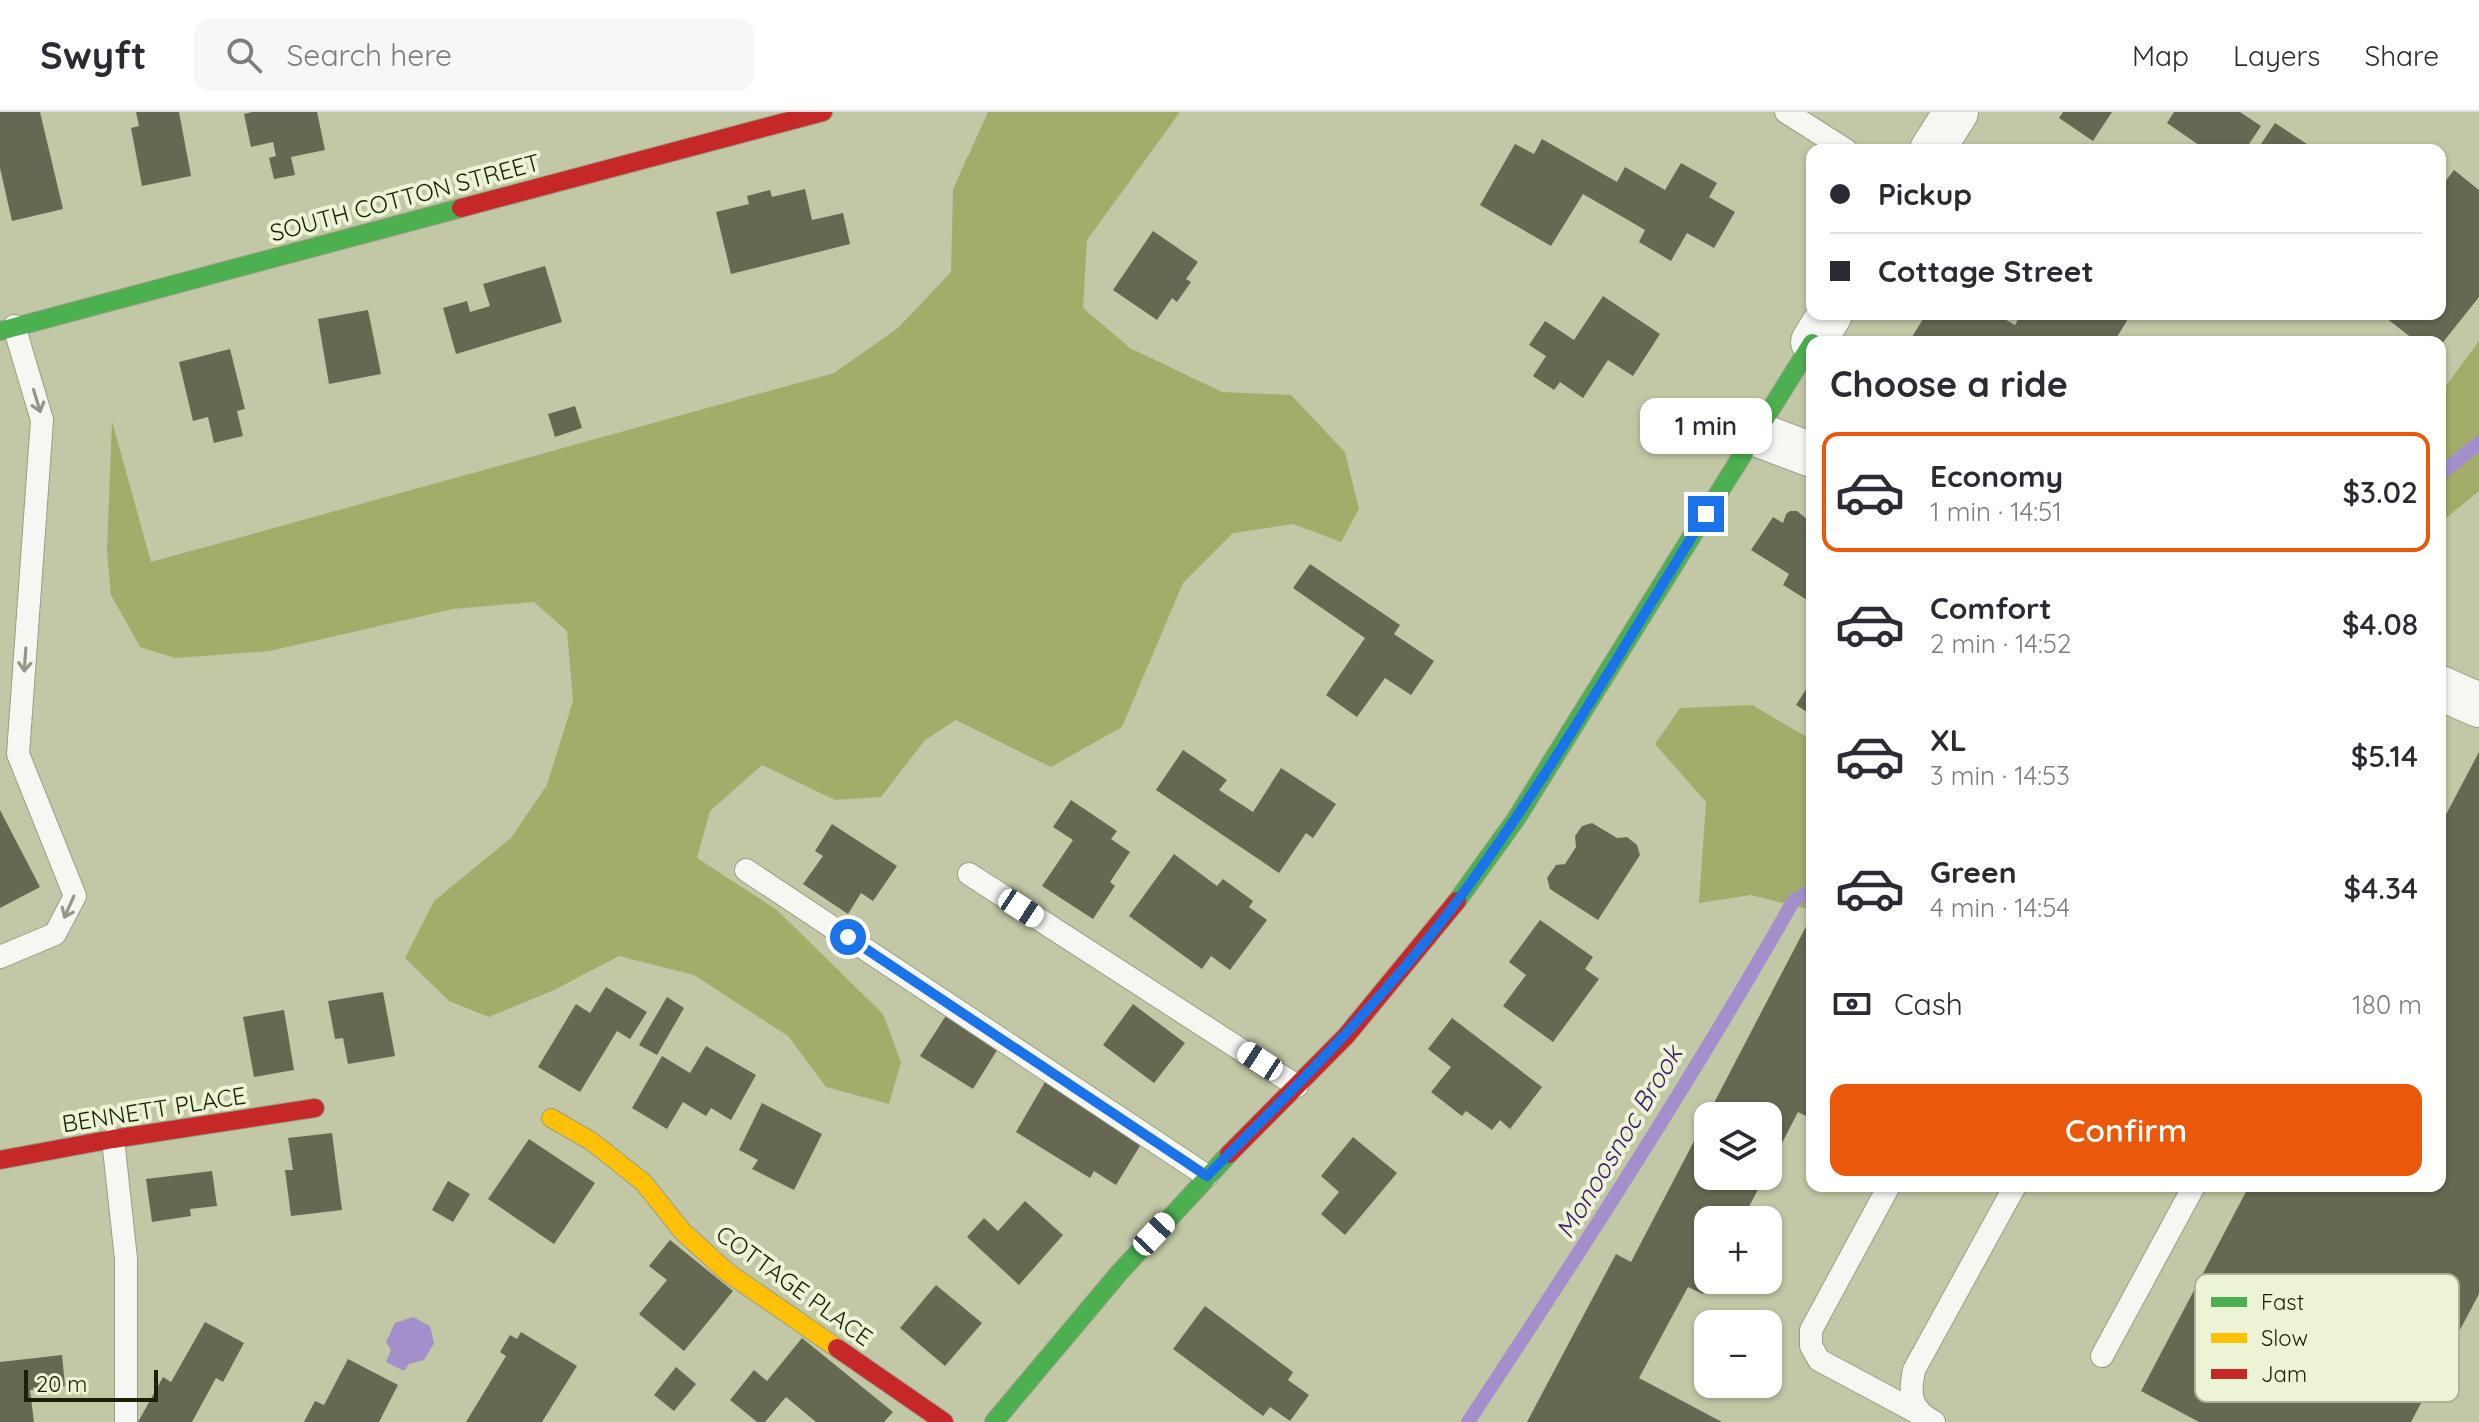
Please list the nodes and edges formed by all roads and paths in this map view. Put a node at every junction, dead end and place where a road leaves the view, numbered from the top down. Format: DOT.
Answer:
graph roads {
  1 [pos="823,112"];
  2 [pos="1786,112"];
  3 [pos="1956,112"];
  4 [pos="1837,144"];
  5 [pos="1936,144"];
  6 [pos="7,329"];
  7 [pos="1806,353"];
  8 [pos="1756,434"];
  9 [pos="1806,453"];
  10 [pos="2446,691"];
  11 [pos="2479,705"];
  12 [pos="746,870"];
  13 [pos="969,874"];
  14 [pos="0,957"];
  15 [pos="1297,1086"];
  16 [pos="315,1108"];
  17 [pos="551,1118"];
  18 [pos="113,1139"];
  19 [pos="0,1160"];
  20 [pos="1207,1176"];
  21 [pos="1886,1192"];
  22 [pos="2012,1192"];
  23 [pos="2191,1192"];
  24 [pos="2102,1356"];
  25 [pos="1927,1418"];
  26 [pos="126,1422"];
  27 [pos="944,1422"];
  28 [pos="994,1422"];
  1 -- 6 [label="street, SOUTH COTTON STREET"];
  2 -- 4 [label="lane"];
  3 -- 5 [label="street"];
  6 -- 14 [label="lane, one-way"];
  7 -- 8 [label="street"];
  8 -- 9 [label="street"];
  8 -- 15 [label="street"];
  10 -- 11 [label="street"];
  12 -- 20 [label="lane"];
  13 -- 15 [label="lane"];
  15 -- 20 [label="street"];
  16 -- 18 [label="street, BENNETT PLACE"];
  17 -- 27 [label="street, COTTAGE PLACE"];
  18 -- 19 [label="street, BENNETT PLACE"];
  18 -- 26 [label="lane"];
  20 -- 28 [label="street"];
  21 -- 25 [label="lane"];
  22 -- 25 [label="lane"];
  23 -- 24 [label="lane"];
}
